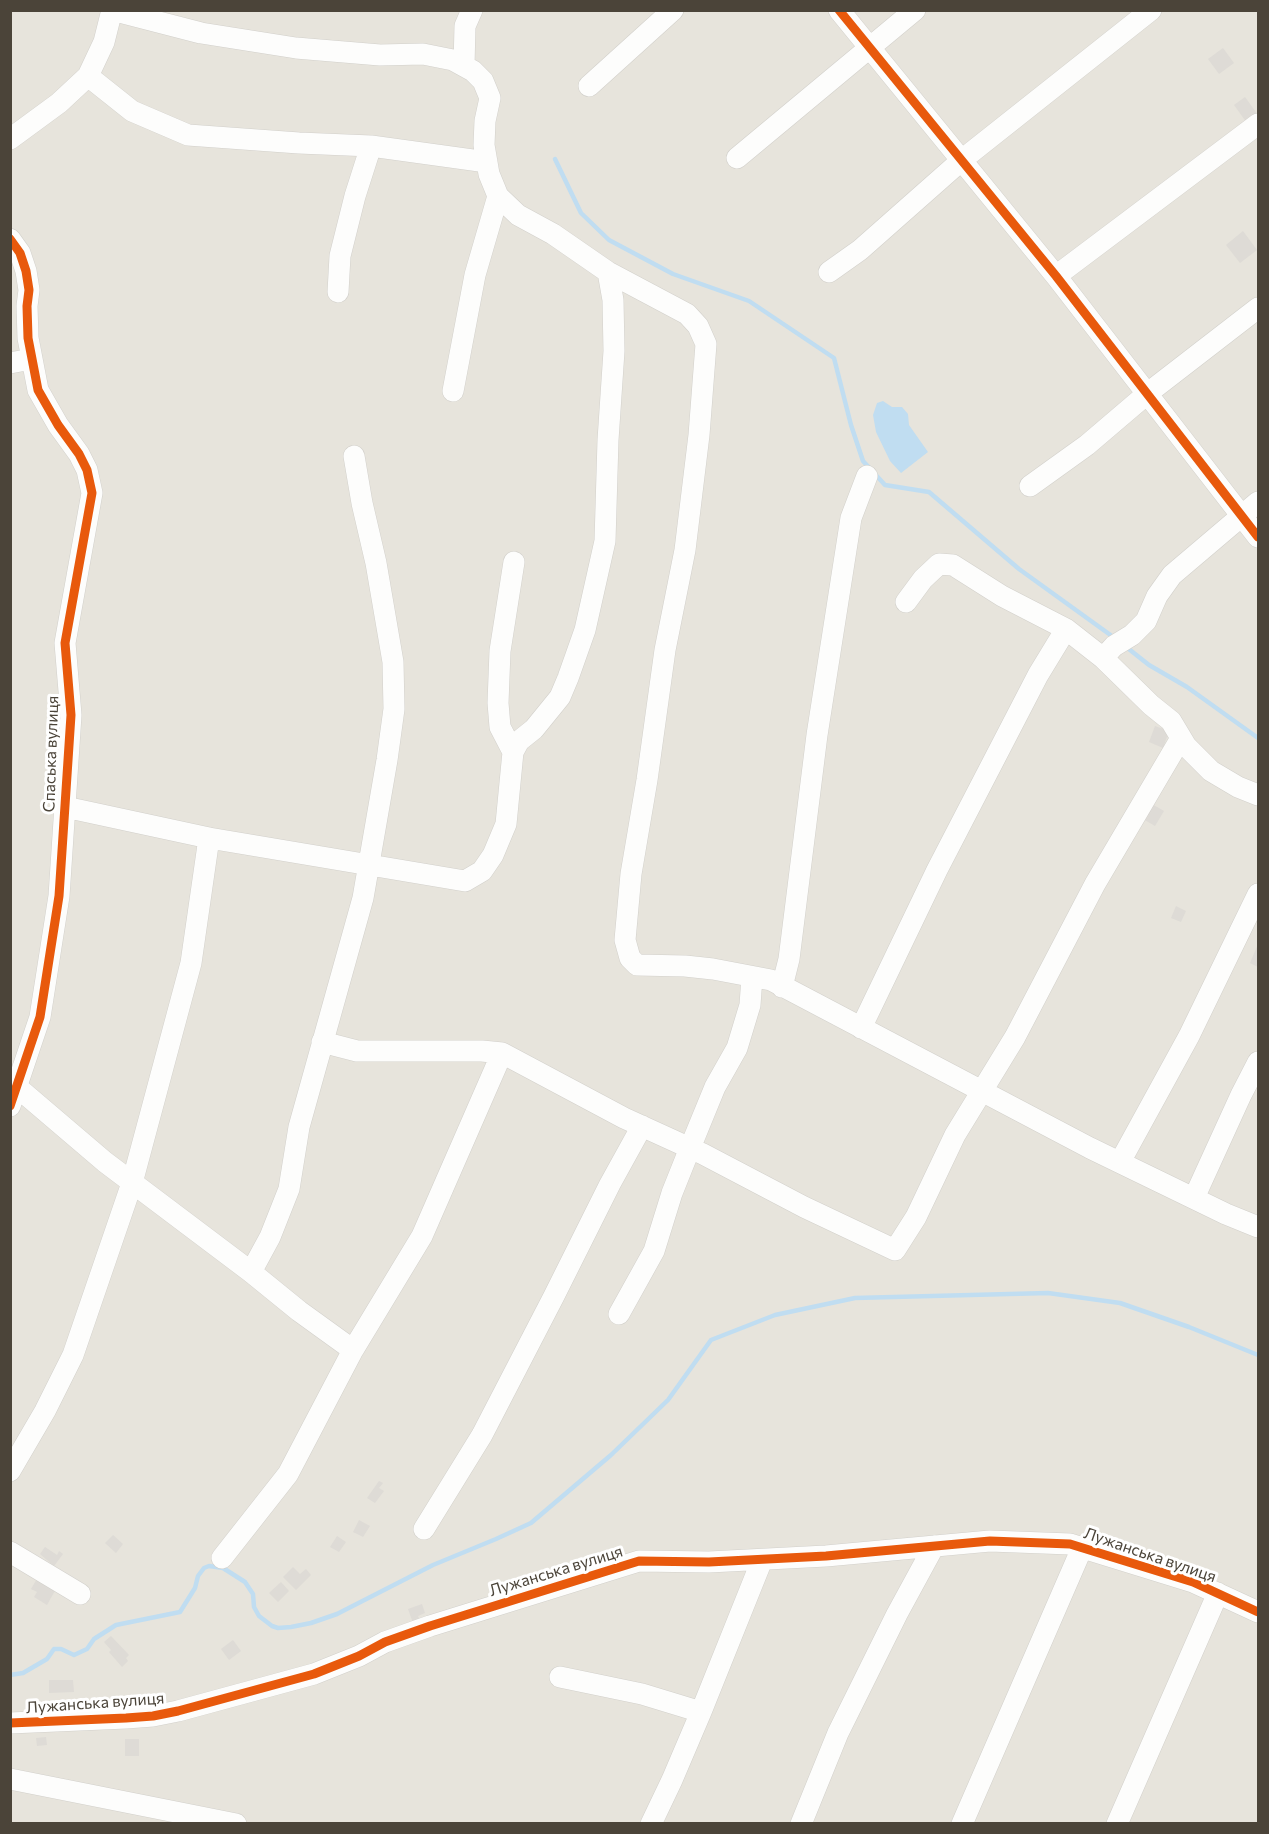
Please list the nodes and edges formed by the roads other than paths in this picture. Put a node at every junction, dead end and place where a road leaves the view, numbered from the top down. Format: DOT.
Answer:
graph roads {
  1 [pos="112,10"];
  2 [pos="472,10"];
  3 [pos="673,10"];
  4 [pos="839,10"];
  5 [pos="915,10"];
  6 [pos="1151,10"];
  7 [pos="870,49"];
  8 [pos="464,66"];
  9 [pos="88,76"];
  10 [pos="589,86"];
  11 [pos="1258,124"];
  12 [pos="10,139"];
  13 [pos="371,146"];
  14 [pos="737,158"];
  15 [pos="963,159"];
  16 [pos="487,162"];
  17 [pos="498,196"];
  18 [pos="10,239"];
  19 [pos="829,272"];
  20 [pos="608,273"];
  21 [pos="1056,276"];
  22 [pos="338,292"];
  23 [pos="1258,308"];
  24 [pos="32,358"];
  25 [pos="10,363"];
  26 [pos="453,391"];
  27 [pos="1148,393"];
  28 [pos="354,456"];
  29 [pos="867,476"];
  30 [pos="1030,486"];
  31 [pos="1250,509"];
  32 [pos="1258,537"];
  33 [pos="514,562"];
  34 [pos="906,602"];
  35 [pos="1066,629"];
  36 [pos="1116,646"];
  37 [pos="1181,738"];
  38 [pos="513,752"];
  39 [pos="1258,795"];
  40 [pos="65,807"];
  41 [pos="209,838"];
  42 [pos="369,865"];
  43 [pos="1258,894"];
  44 [pos="752,976"];
  45 [pos="782,987"];
  46 [pos="861,1028"];
  47 [pos="322,1042"];
  48 [pos="502,1053"];
  49 [pos="1258,1062"];
  50 [pos="982,1091"];
  51 [pos="14,1097"];
  52 [pos="642,1126"];
  53 [pos="690,1148"];
  54 [pos="1120,1162"];
  55 [pos="132,1183"];
  56 [pos="1194,1198"];
  57 [pos="1258,1227"];
  58 [pos="251,1272"];
  59 [pos="618,1314"];
  60 [pos="353,1350"];
  61 [pos="10,1471"];
  62 [pos="424,1530"];
  63 [pos="934,1546"];
  64 [pos="1082,1548"];
  65 [pos="10,1552"];
  66 [pos="222,1558"];
  67 [pos="762,1560"];
  68 [pos="1218,1593"];
  69 [pos="80,1594"];
  70 [pos="1258,1612"];
  71 [pos="560,1677"];
  72 [pos="701,1712"];
  73 [pos="10,1723"];
  74 [pos="10,1779"];
  75 [pos="236,1824"];
  76 [pos="651,1824"];
  77 [pos="801,1824"];
  78 [pos="962,1824"];
  79 [pos="1117,1824"];
  1 -- 8 [label="street"];
  1 -- 9 [label="street"];
  2 -- 8 [label="street"];
  3 -- 10 [label="street"];
  4 -- 7 [label="street"];
  5 -- 7 [label="street"];
  6 -- 15 [label="street"];
  7 -- 14 [label="street"];
  7 -- 15 [label="street"];
  8 -- 16 [label="street"];
  9 -- 12 [label="street"];
  9 -- 13 [label="street"];
  11 -- 21 [label="street"];
  13 -- 16 [label="street"];
  13 -- 22 [label="street"];
  15 -- 19 [label="street"];
  15 -- 21 [label="street"];
  16 -- 17 [label="street"];
  17 -- 20 [label="street"];
  17 -- 26 [label="street"];
  18 -- 24 [label="street, Спаська вулиця"];
  20 -- 38 [label="street"];
  20 -- 44 [label="street"];
  21 -- 27 [label="street"];
  23 -- 27 [label="street"];
  24 -- 25 [label="street"];
  24 -- 40 [label="street, Спаська вулиця"];
  27 -- 30 [label="street"];
  27 -- 31 [label="street"];
  28 -- 42 [label="street"];
  29 -- 45 [label="street"];
  31 -- 32 [label="street"];
  31 -- 36 [label="street"];
  33 -- 38 [label="street"];
  34 -- 35 [label="street"];
  35 -- 36 [label="street"];
  35 -- 46 [label="street"];
  36 -- 37 [label="street"];
  37 -- 39 [label="street"];
  37 -- 50 [label="street"];
  38 -- 42 [label="street"];
  40 -- 41 [label="street"];
  40 -- 51 [label="street, Спаська вулиця"];
  41 -- 42 [label="street"];
  41 -- 55 [label="street"];
  42 -- 47 [label="street"];
  43 -- 54 [label="street"];
  44 -- 45 [label="street"];
  44 -- 53 [label="street"];
  45 -- 46 [label="street"];
  46 -- 50 [label="street"];
  47 -- 48 [label="street"];
  47 -- 58 [label="street"];
  48 -- 52 [label="street"];
  48 -- 60 [label="street"];
  49 -- 56 [label="street"];
  50 -- 53 [label="street"];
  50 -- 54 [label="street"];
  51 -- 55 [label="street"];
  52 -- 53 [label="street"];
  52 -- 62 [label="street"];
  53 -- 59 [label="street"];
  54 -- 56 [label="street"];
  55 -- 58 [label="street"];
  55 -- 61 [label="street"];
  56 -- 57 [label="street"];
  58 -- 60 [label="street"];
  60 -- 66 [label="street"];
  63 -- 64 [label="street, Лужанська вулиця"];
  63 -- 67 [label="street, Лужанська вулиця"];
  63 -- 77 [label="street"];
  64 -- 68 [label="street, Лужанська вулиця"];
  64 -- 78 [label="street"];
  65 -- 69 [label="street"];
  67 -- 72 [label="street"];
  67 -- 73 [label="street, Лужанська вулиця"];
  68 -- 70 [label="street, Лужанська вулиця"];
  68 -- 79 [label="street"];
  71 -- 72 [label="street"];
  72 -- 76 [label="street"];
  74 -- 75 [label="street"];
}
